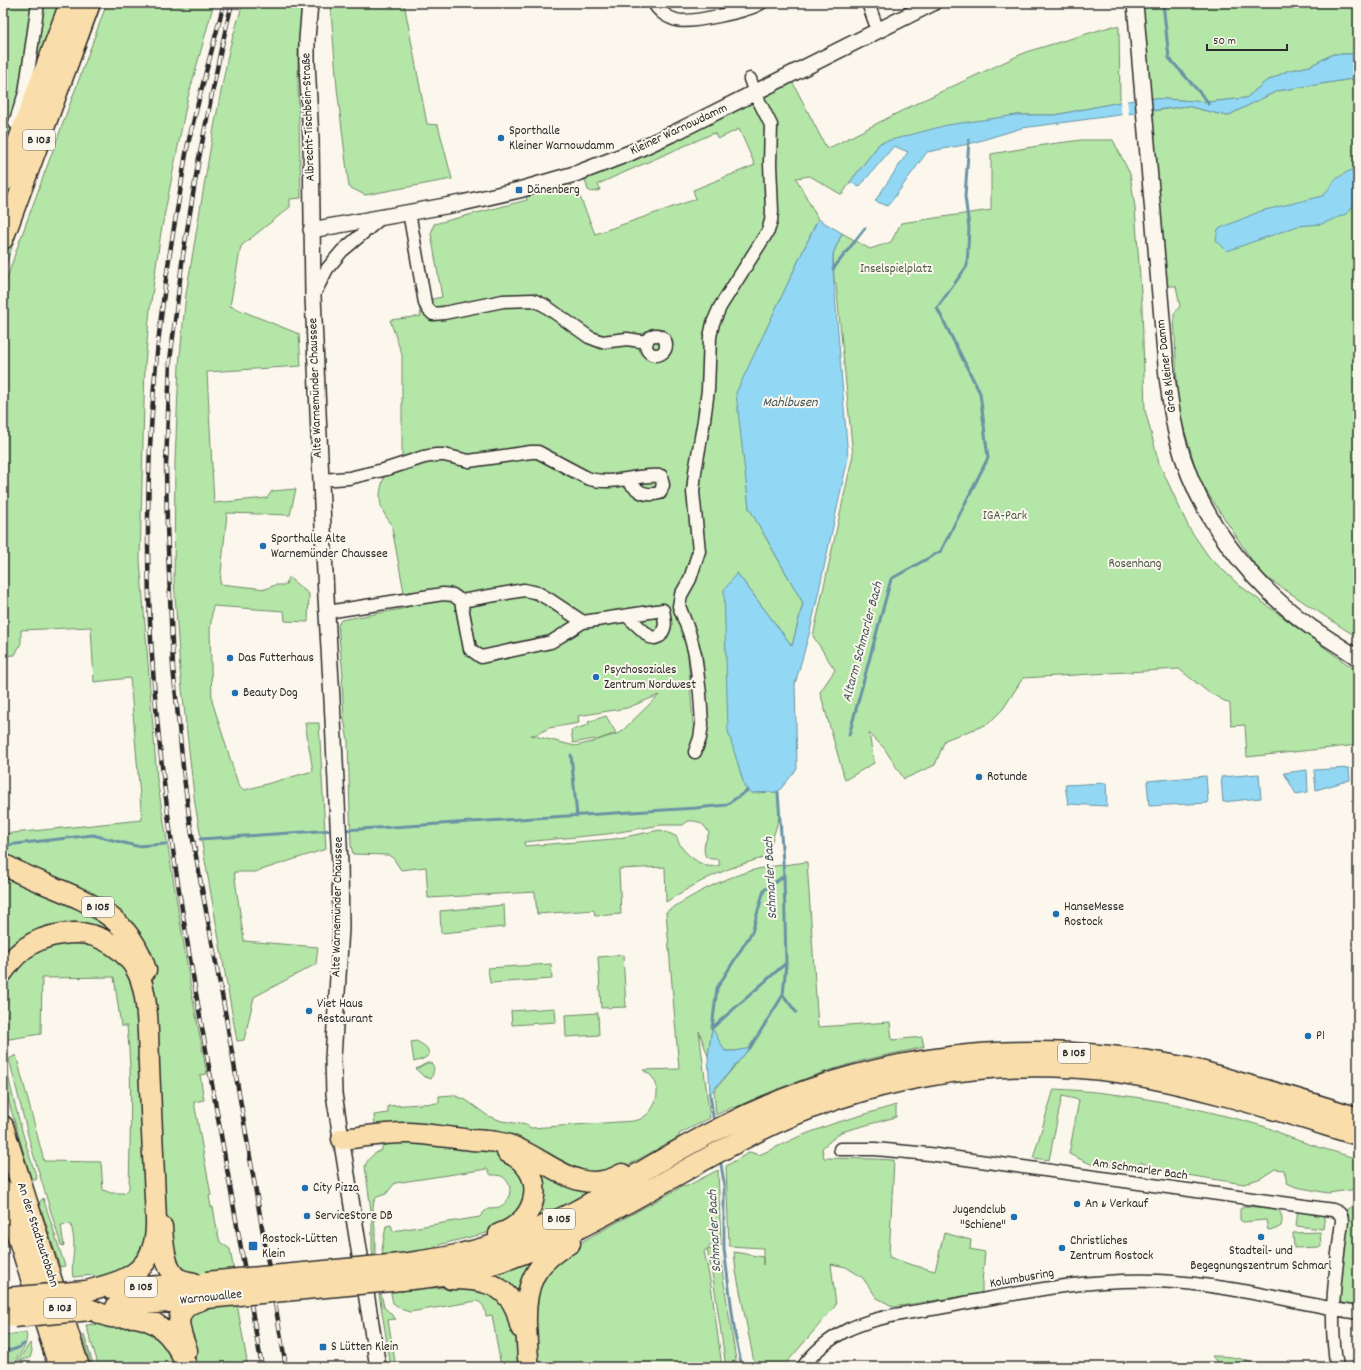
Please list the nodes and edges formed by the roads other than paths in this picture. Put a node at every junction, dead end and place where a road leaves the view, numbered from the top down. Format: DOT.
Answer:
graph roads {
  1 [pos="38,3"];
  2 [pos="70,3"];
  3 [pos="90,3"];
  4 [pos="310,3"];
  5 [pos="654,3"];
  6 [pos="761,3"];
  7 [pos="868,3"];
  8 [pos="933,3"];
  9 [pos="1134,3"];
  10 [pos="878,32"];
  11 [pos="750,79"];
  12 [pos="755,93"];
  13 [pos="3,156"];
  14 [pos="3,182"];
  15 [pos="410,212"];
  16 [pos="382,217"];
  17 [pos="311,230"];
  18 [pos="3,239"];
  19 [pos="312,296"];
  20 [pos="647,342"];
  21 [pos="626,479"];
  22 [pos="320,480"];
  23 [pos="461,601"];
  24 [pos="327,612"];
  25 [pos="627,616"];
  26 [pos="583,622"];
  27 [pos="1358,658"];
  28 [pos="695,752"];
  29 [pos="3,864"];
  30 [pos="3,972"];
  31 [pos="1357,1122"];
  32 [pos="3,1126"];
  33 [pos="342,1139"];
  34 [pos="473,1140"];
  35 [pos="840,1149"];
  36 [pos="669,1154"];
  37 [pos="3,1190"];
  38 [pos="596,1220"];
  39 [pos="438,1258"];
  40 [pos="407,1274"];
  41 [pos="202,1288"];
  42 [pos="86,1291"];
  43 [pos="5,1298"];
  44 [pos="1332,1309"];
  45 [pos="91,1310"];
  46 [pos="1358,1313"];
  47 [pos="9,1318"];
  48 [pos="528,1358"];
  49 [pos="59,1367"];
  50 [pos="79,1367"];
  51 [pos="187,1367"];
  52 [pos="193,1367"];
  53 [pos="378,1367"];
  54 [pos="803,1367"];
  55 [pos="1336,1367"];
  1 -- 13 [label="street"];
  2 -- 14 [label="highway, B 103"];
  3 -- 18 [label="highway, B 103"];
  4 -- 17 [label="street, Albrecht-Tischbein-Straße"];
  5 -- 6 [label="street"];
  7 -- 10 [label="street"];
  8 -- 10 [label="street, Kleiner Warnowdamm"];
  9 -- 27 [label="street, Groß Kleiner Damm"];
  10 -- 12 [label="street, Kleiner Warnowdamm"];
  11 -- 12 [label="street"];
  12 -- 15 [label="street, Kleiner Warnowdamm"];
  12 -- 28 [label="street"];
  15 -- 16 [label="street, Kleiner Warnowdamm"];
  15 -- 20 [label="street"];
  16 -- 17 [label="street, Kleiner Warnowdamm"];
  16 -- 19 [label="street, Alte Warnemünder Chaussee"];
  17 -- 19 [label="street, Alte Warnemünder Chaussee"];
  19 -- 22 [label="street, Alte Warnemünder Chaussee"];
  21 -- 22 [label="street"];
  22 -- 24 [label="street, Alte Warnemünder Chaussee"];
  23 -- 24 [label="street"];
  23 -- 26 [label="street"];
  23 -- 26 [label="street"];
  24 -- 33 [label="street, Alte Warnemünder Chaussee"];
  25 -- 26 [label="street"];
  29 -- 41 [label="highway, B 105"];
  30 -- 42 [label="highway"];
  31 -- 36 [label="highway, B 105"];
  31 -- 38 [label="highway, B 105"];
  32 -- 50 [label="highway, An der Stadtautobahn / B 103"];
  33 -- 34 [label="highway"];
  33 -- 53 [label="street, Alte Warnemünder Chaussee"];
  34 -- 36 [label="highway"];
  34 -- 39 [label="highway"];
  35 -- 44 [label="street, Am Schmarler Bach"];
  36 -- 39 [label="highway, B 105"];
  37 -- 49 [label="highway, An der Stadtautobahn / B 103"];
  38 -- 40 [label="highway, B 105"];
  38 -- 48 [label="highway"];
  39 -- 40 [label="highway, B 105"];
  40 -- 41 [label="highway, Warnowallee / B 105, bridge"];
  40 -- 48 [label="highway"];
  41 -- 42 [label="highway, Warnowallee / B 105"];
  41 -- 45 [label="highway, Warnowallee"];
  41 -- 52 [label="highway, B 105"];
  42 -- 43 [label="highway, Warnowallee / B 105, bridge"];
  44 -- 46 [label="street, Kolumbusring"];
  44 -- 54 [label="street, Kolumbusring"];
  44 -- 55 [label="street"];
  45 -- 47 [label="highway, Warnowallee, bridge"];
  45 -- 51 [label="highway"];
}
